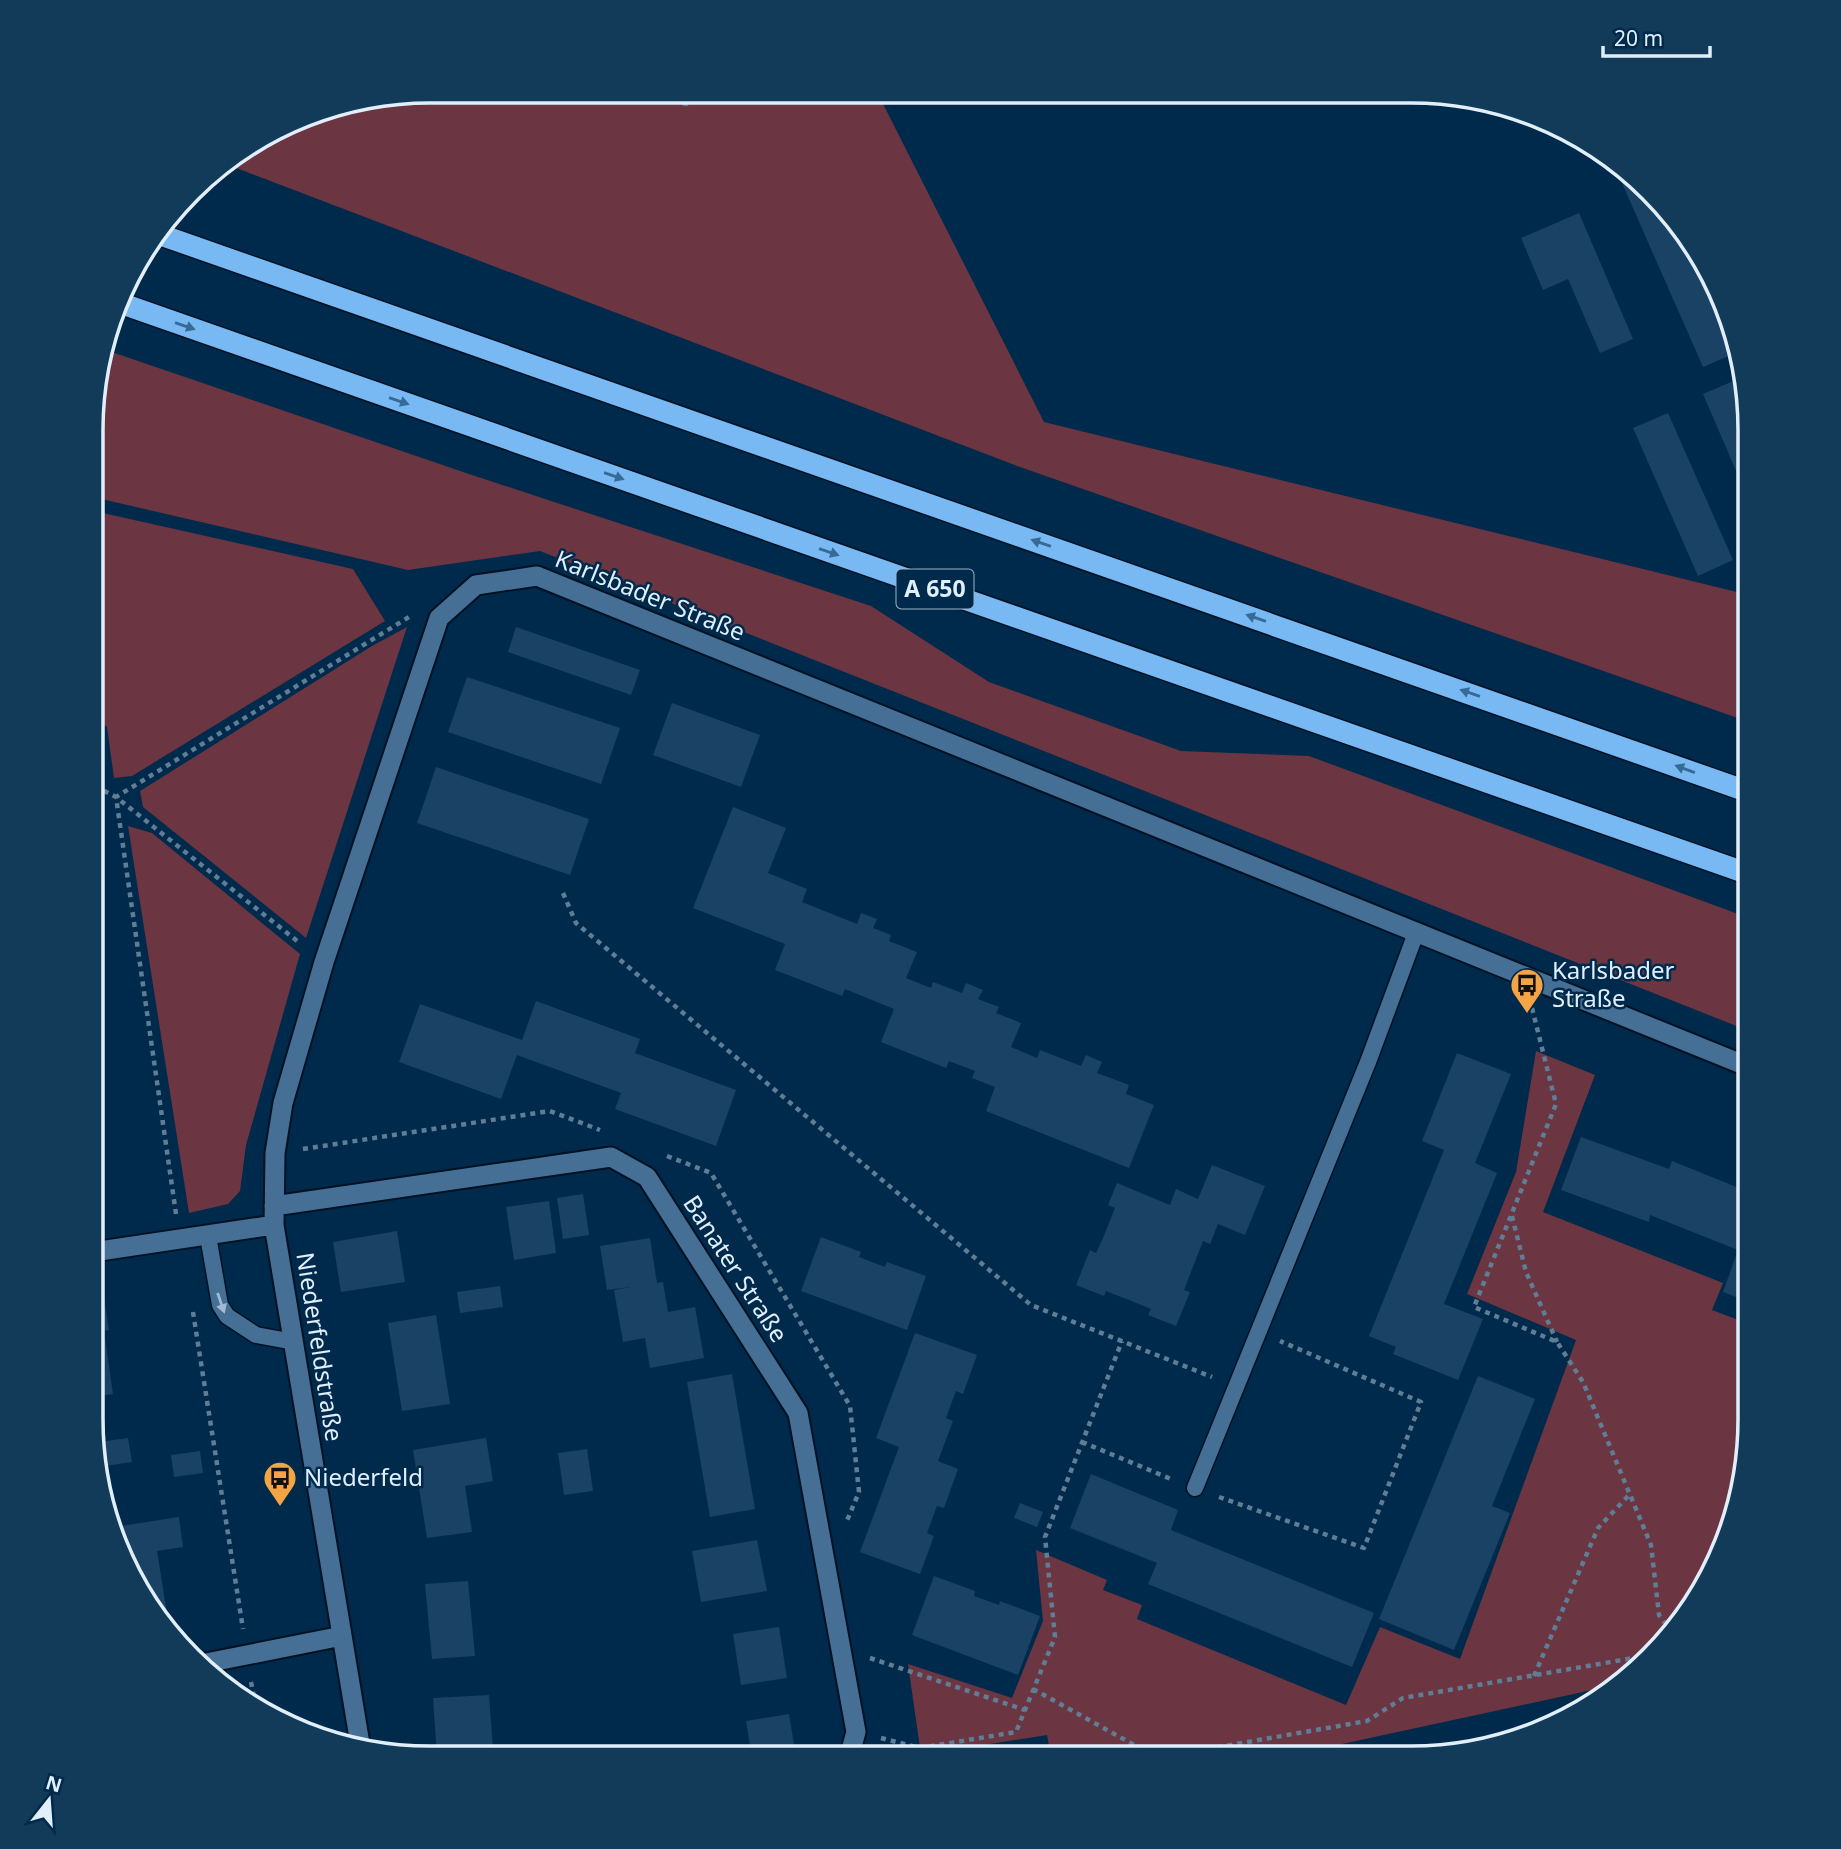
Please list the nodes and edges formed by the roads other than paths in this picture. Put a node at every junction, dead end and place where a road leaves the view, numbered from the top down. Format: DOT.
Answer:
graph roads {
  1 [pos="167,237"];
  2 [pos="128,306"];
  3 [pos="1738,788"];
  4 [pos="1738,870"];
  5 [pos="1416,933"];
  6 [pos="1738,1063"];
  7 [pos="274,1216"];
  8 [pos="208,1236"];
  9 [pos="103,1251"];
  10 [pos="294,1342"];
  11 [pos="1195,1488"];
  12 [pos="342,1636"];
  13 [pos="211,1661"];
  14 [pos="359,1738"];
  15 [pos="852,1746"];
  3 -- 1 [label="highway, one-way"];
  2 -- 4 [label="highway, A 650, one-way"];
  5 -- 6 [label="street, Karlsbader Straße"];
  5 -- 7 [label="street, Karlsbader Straße"];
  5 -- 11 [label="lane"];
  7 -- 8 [label="street, Banater Straße"];
  7 -- 10 [label="street, Niederfeldstraße"];
  7 -- 15 [label="street, Banater Straße"];
  8 -- 9 [label="street, Banater Straße"];
  8 -- 10 [label="lane, one-way"];
  10 -- 12 [label="street, Niederfeldstraße"];
  12 -- 13 [label="street"];
  12 -- 14 [label="street, Niederfeldstraße"];
}
